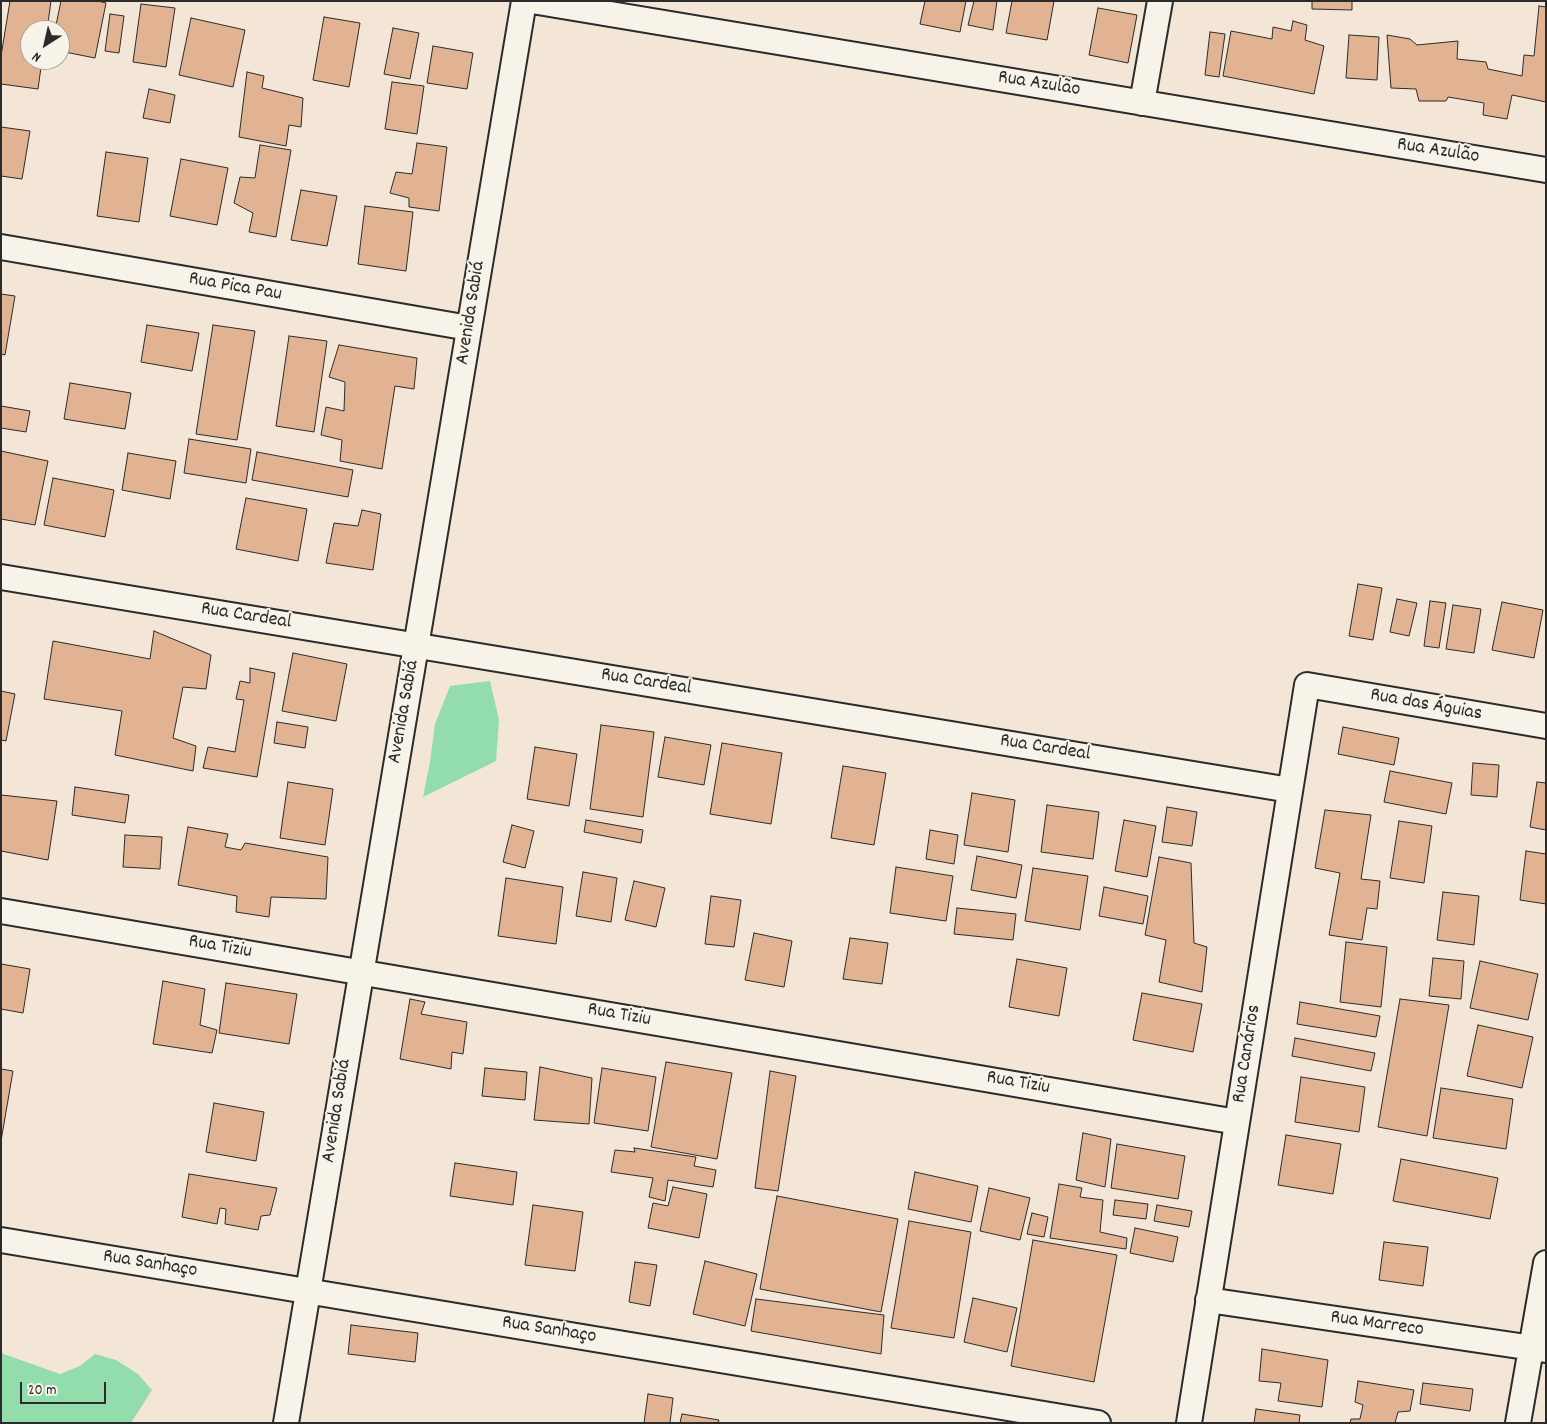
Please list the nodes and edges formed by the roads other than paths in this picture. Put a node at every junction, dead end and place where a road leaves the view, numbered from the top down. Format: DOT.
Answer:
graph roads {
  1 [pos="524,1"];
  2 [pos="532,1"];
  3 [pos="1160,1"];
  4 [pos="1142,103"];
  5 [pos="1546,170"];
  6 [pos="1,247"];
  7 [pos="469,328"];
  8 [pos="1,577"];
  9 [pos="416,645"];
  10 [pos="1307,685"];
  11 [pos="1546,726"];
  12 [pos="1290,790"];
  13 [pos="1,911"];
  14 [pos="361,972"];
  15 [pos="1237,1122"];
  16 [pos="1,1240"];
  17 [pos="1546,1264"];
  18 [pos="308,1291"];
  19 [pos="1208,1300"];
  20 [pos="1538,1349"];
  21 [pos="286,1423"];
  22 [pos="1098,1423"];
  23 [pos="1189,1423"];
  24 [pos="1518,1423"];
  1 -- 7 [label="street, Avenida Sabiá"];
  2 -- 4 [label="street, Rua Azulão"];
  3 -- 4 [label="street"];
  4 -- 5 [label="street, Rua Azulão"];
  6 -- 7 [label="street, Rua Pica Pau"];
  7 -- 9 [label="street, Avenida Sabiá"];
  8 -- 9 [label="street, Rua Cardeal"];
  9 -- 12 [label="street, Rua Cardeal"];
  9 -- 14 [label="street, Avenida Sabiá"];
  10 -- 11 [label="street, Rua das Águias"];
  10 -- 12 [label="street, Rua Canários"];
  12 -- 15 [label="street, Rua Canários"];
  13 -- 14 [label="street, Rua Tiziu"];
  14 -- 15 [label="street, Rua Tiziu"];
  14 -- 18 [label="street, Avenida Sabiá"];
  15 -- 19 [label="street, Rua Canários"];
  16 -- 18 [label="street, Rua Sanhaço"];
  17 -- 20 [label="street"];
  18 -- 21 [label="street, Avenida Sabiá"];
  18 -- 22 [label="street, Rua Sanhaço"];
  19 -- 20 [label="street, Rua Marreco"];
  19 -- 23 [label="street, Rua Canários"];
  20 -- 24 [label="street"];
}
